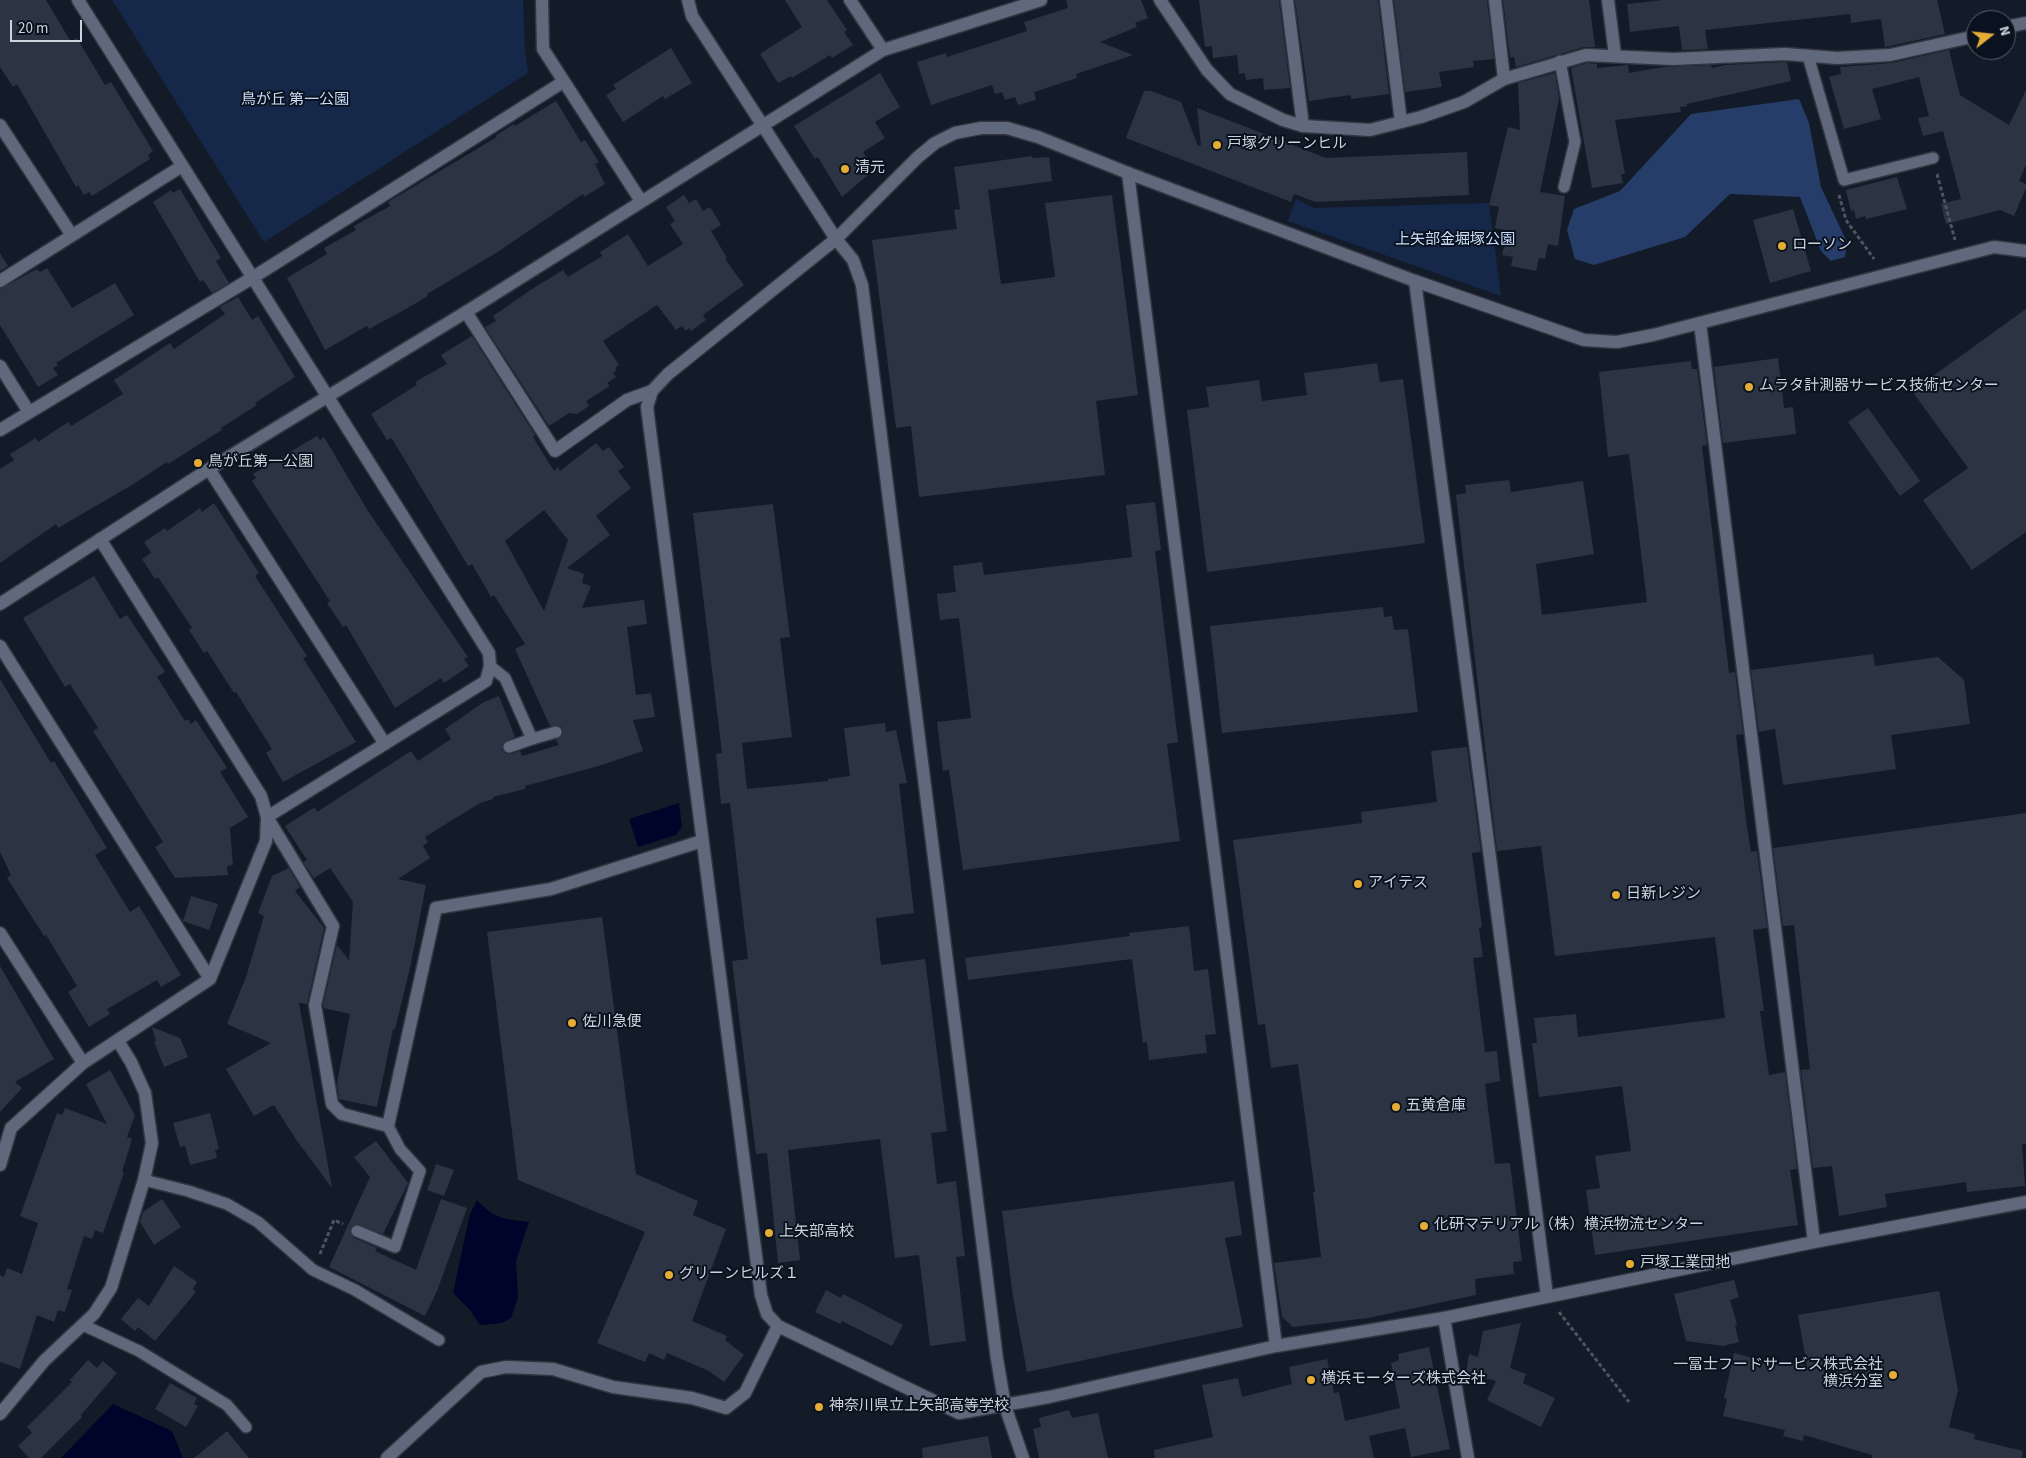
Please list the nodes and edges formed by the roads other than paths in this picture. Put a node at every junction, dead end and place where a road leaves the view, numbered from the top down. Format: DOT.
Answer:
graph roads {
  1 [pos="78,0"];
  2 [pos="542,0"];
  3 [pos="688,0"];
  4 [pos="850,0"];
  5 [pos="1041,0"];
  6 [pos="1160,0"];
  7 [pos="1287,0"];
  8 [pos="1386,0"];
  9 [pos="1495,0"];
  10 [pos="1608,0"];
  11 [pos="1966,38"];
  12 [pos="883,50"];
  13 [pos="1615,55"];
  14 [pos="1808,56"];
  15 [pos="1560,61"];
  16 [pos="1504,79"];
  17 [pos="563,82"];
  18 [pos="1401,122"];
  19 [pos="0,125"];
  20 [pos="762,126"];
  21 [pos="1303,126"];
  22 [pos="1933,158"];
  23 [pos="182,166"];
  24 [pos="1128,173"];
  25 [pos="1564,187"];
  26 [pos="641,202"];
  27 [pos="71,234"];
  28 [pos="836,239"];
  29 [pos="2026,251"];
  30 [pos="252,278"];
  31 [pos="0,281"];
  32 [pos="1415,281"];
  33 [pos="466,312"];
  34 [pos="1700,323"];
  35 [pos="0,366"];
  36 [pos="652,391"];
  37 [pos="328,395"];
  38 [pos="29,412"];
  39 [pos="0,430"];
  40 [pos="209,469"];
  41 [pos="100,540"];
  42 [pos="0,604"];
  43 [pos="0,646"];
  44 [pos="490,666"];
  45 [pos="556,732"];
  46 [pos="532,738"];
  47 [pos="385,744"];
  48 [pos="509,747"];
  49 [pos="267,817"];
  50 [pos="702,841"];
  51 [pos="0,933"];
  52 [pos="210,979"];
  53 [pos="118,1041"];
  54 [pos="83,1063"];
  55 [pos="6,1126"];
  56 [pos="388,1126"];
  57 [pos="0,1164"];
  58 [pos="144,1180"];
  59 [pos="2026,1202"];
  60 [pos="357,1231"];
  61 [pos="1814,1242"];
  62 [pos="1547,1296"];
  63 [pos="1444,1318"];
  64 [pos="83,1325"];
  65 [pos="778,1326"];
  66 [pos="439,1340"];
  67 [pos="1276,1346"];
  68 [pos="1005,1406"];
  69 [pos="0,1414"];
  70 [pos="246,1427"];
  71 [pos="387,1458"];
  72 [pos="1022,1458"];
  73 [pos="1468,1458"];
  1 -- 23 [label="street"];
  2 -- 17 [label="street"];
  3 -- 20 [label="street"];
  4 -- 12 [label="street"];
  5 -- 12 [label="street"];
  6 -- 21 [label="street"];
  7 -- 21 [label="street"];
  8 -- 18 [label="street"];
  9 -- 16 [label="street"];
  10 -- 13 [label="street"];
  11 -- 14 [label="street"];
  12 -- 20 [label="street"];
  13 -- 14 [label="street"];
  13 -- 15 [label="street"];
  14 -- 22 [label="lane"];
  15 -- 16 [label="street"];
  15 -- 25 [label="lane"];
  16 -- 18 [label="street"];
  17 -- 26 [label="street"];
  17 -- 30 [label="street"];
  18 -- 21 [label="street"];
  19 -- 27 [label="street"];
  20 -- 26 [label="street"];
  20 -- 28 [label="street"];
  23 -- 27 [label="street"];
  23 -- 30 [label="street"];
  24 -- 28 [label="street"];
  24 -- 32 [label="street"];
  24 -- 67 [label="street"];
  26 -- 33 [label="street"];
  27 -- 31 [label="street"];
  28 -- 36 [label="street"];
  28 -- 68 [label="street"];
  29 -- 34 [label="street"];
  30 -- 37 [label="street"];
  30 -- 38 [label="street"];
  32 -- 34 [label="street"];
  32 -- 62 [label="street"];
  33 -- 36 [label="street"];
  33 -- 37 [label="street"];
  34 -- 61 [label="street"];
  35 -- 38 [label="street"];
  36 -- 50 [label="street"];
  37 -- 40 [label="street"];
  37 -- 44 [label="street"];
  38 -- 39 [label="street"];
  40 -- 41 [label="street"];
  40 -- 47 [label="street"];
  41 -- 42 [label="street"];
  41 -- 49 [label="street"];
  43 -- 52 [label="street"];
  44 -- 46 [label="lane"];
  44 -- 47 [label="street"];
  45 -- 46 [label="lane"];
  46 -- 48 [label="lane"];
  47 -- 49 [label="street"];
  49 -- 52 [label="street"];
  49 -- 56 [label="street"];
  50 -- 56 [label="street"];
  50 -- 65 [label="street"];
  51 -- 54 [label="street"];
  52 -- 53 [label="street"];
  53 -- 54 [label="street"];
  53 -- 58 [label="street"];
  54 -- 55 [label="street"];
  55 -- 57 [label="street"];
  56 -- 60 [label="lane"];
  58 -- 64 [label="street"];
  58 -- 66 [label="lane"];
  59 -- 61 [label="street"];
  61 -- 62 [label="street"];
  62 -- 63 [label="street"];
  63 -- 67 [label="street"];
  63 -- 73 [label="street"];
  64 -- 69 [label="street"];
  64 -- 70 [label="lane"];
  65 -- 68 [label="street"];
  65 -- 71 [label="street"];
  67 -- 68 [label="street"];
  68 -- 72 [label="street"];
}
